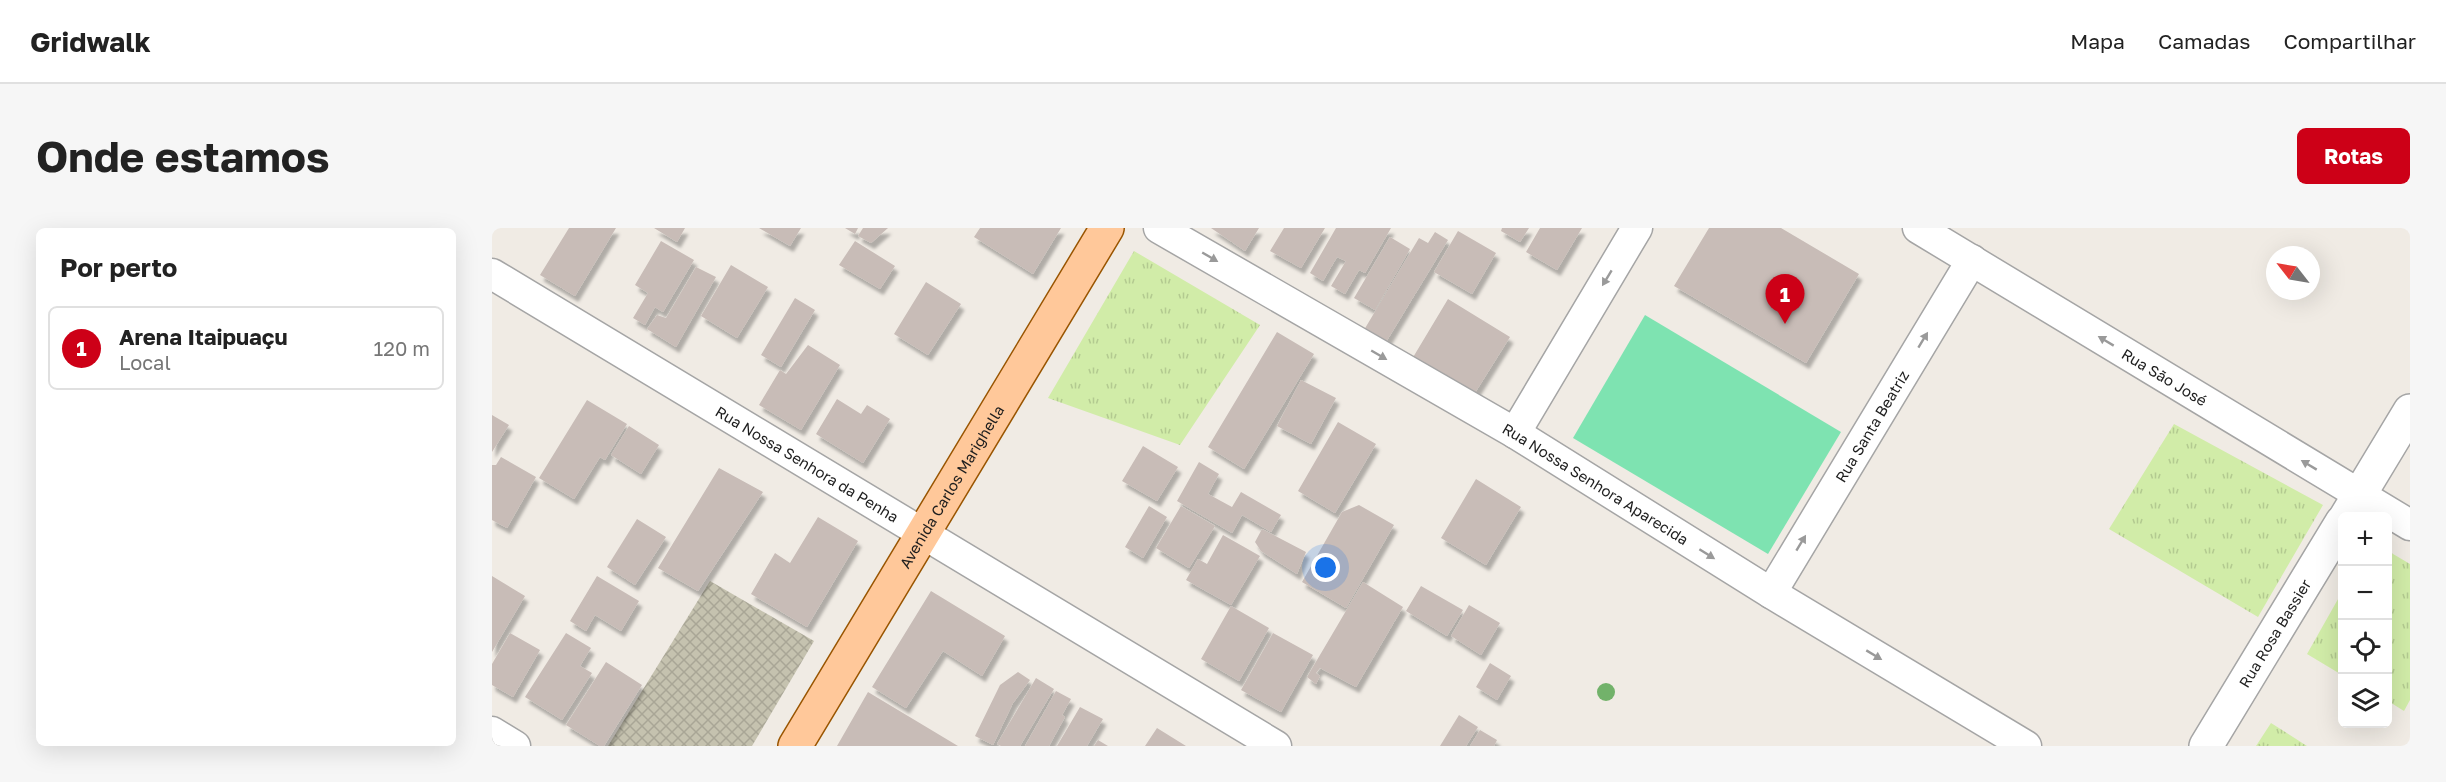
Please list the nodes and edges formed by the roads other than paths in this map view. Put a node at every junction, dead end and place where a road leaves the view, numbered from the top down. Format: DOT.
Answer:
graph roads {
  1 [pos="1107,228"];
  2 [pos="1159,228"];
  3 [pos="1637,228"];
  4 [pos="1918,228"];
  5 [pos="1972,260"];
  6 [pos="492,274"];
  7 [pos="2410,411"];
  8 [pos="1515,434"];
  9 [pos="2349,511"];
  10 [pos="2410,525"];
  11 [pos="921,534"];
  12 [pos="1771,593"];
  13 [pos="492,732"];
  14 [pos="515,746"];
  15 [pos="795,746"];
  16 [pos="1276,746"];
  17 [pos="2026,746"];
  18 [pos="2206,746"];
  1 -- 11 [label="main road, Avenida Carlos Marighella"];
  2 -- 8 [label="street, Rua Nossa Senhora Aparecida, one-way"];
  3 -- 8 [label="street, one-way"];
  4 -- 5 [label="street, Rua São José"];
  9 -- 5 [label="street, Rua São José, one-way"];
  12 -- 5 [label="street, Rua Santa Beatriz, one-way"];
  6 -- 11 [label="street, Rua Nossa Senhora da Penha"];
  7 -- 9 [label="street, Rua Rosa Bassier"];
  8 -- 12 [label="street, Rua Nossa Senhora Aparecida, one-way"];
  9 -- 10 [label="street, Rua São José"];
  9 -- 18 [label="street, Rua Rosa Bassier"];
  11 -- 15 [label="main road, Avenida Carlos Marighella"];
  11 -- 16 [label="street, Rua Nossa Senhora da Penha"];
  12 -- 17 [label="street, Rua Nossa Senhora Aparecida, one-way"];
  13 -- 14 [label="street"];
}
